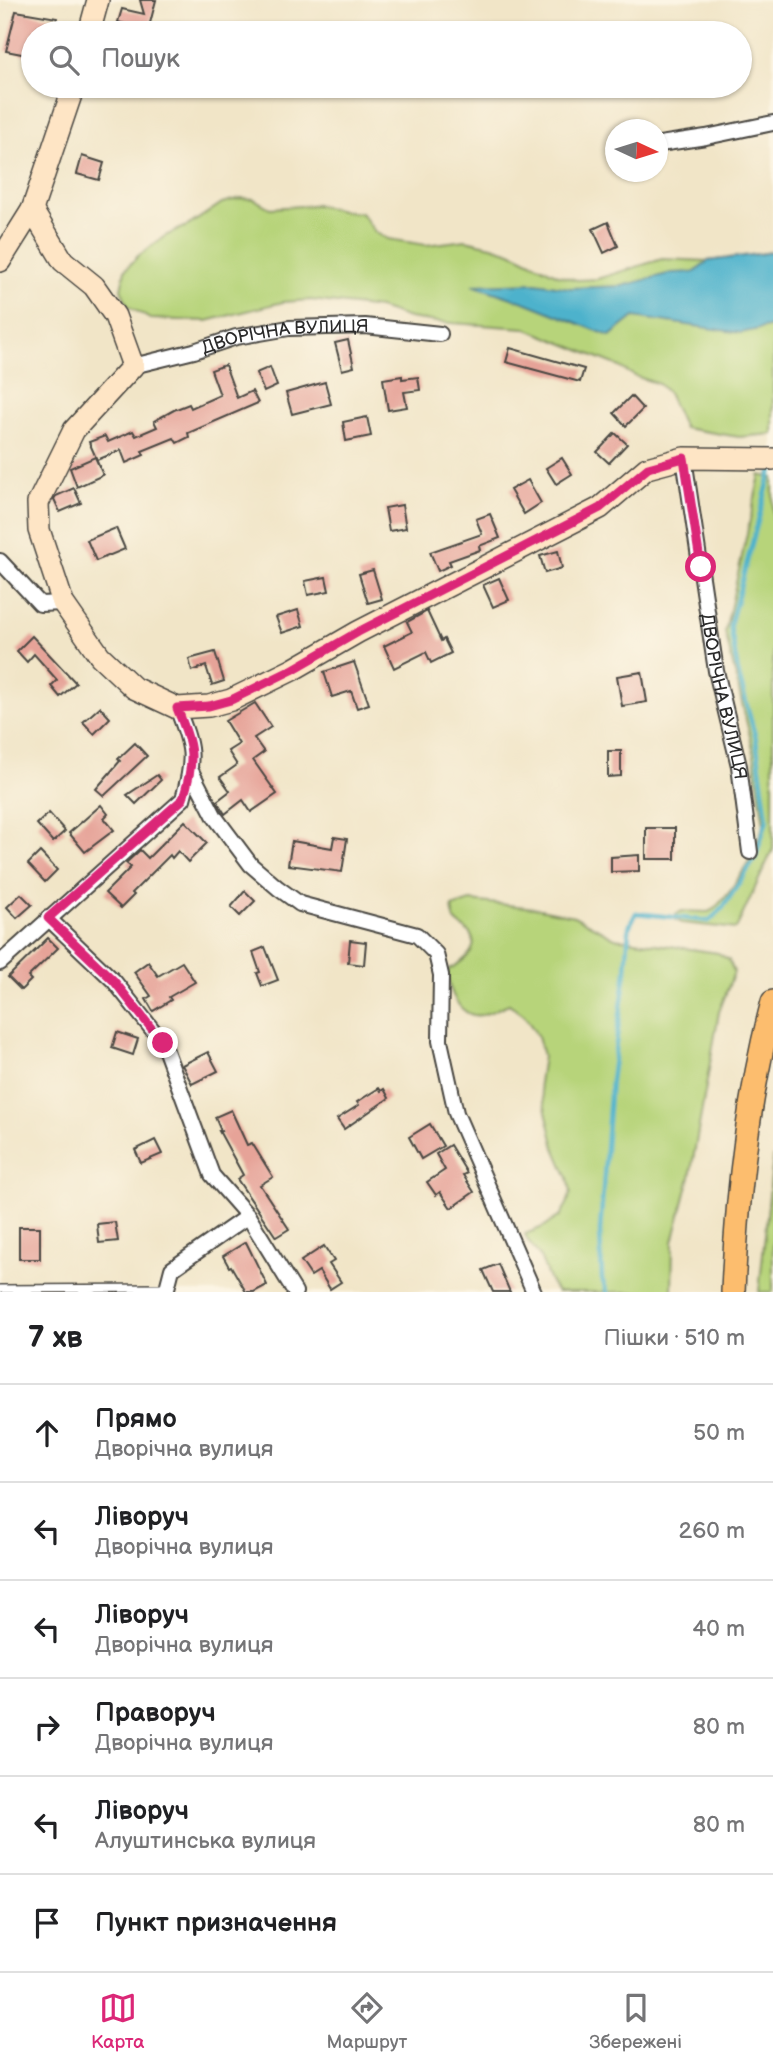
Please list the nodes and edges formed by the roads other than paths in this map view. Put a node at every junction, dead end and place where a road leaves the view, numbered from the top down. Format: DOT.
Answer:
graph roads {
  1 [pos="98,0"];
  2 [pos="92,21"];
  3 [pos="70,98"];
  4 [pos="773,123"];
  5 [pos="668,143"];
  6 [pos="32,210"];
  7 [pos="0,261"];
  8 [pos="440,334"];
  9 [pos="133,366"];
  10 [pos="684,458"];
  11 [pos="773,459"];
  12 [pos="0,561"];
  13 [pos="63,603"];
  14 [pos="177,708"];
  15 [pos="191,771"];
  16 [pos="750,852"];
  17 [pos="48,918"];
  18 [pos="0,963"];
  19 [pos="773,1002"];
  20 [pos="248,1216"];
  21 [pos="0,1289"];
  22 [pos="166,1290"];
  23 [pos="295,1292"];
  24 [pos="534,1292"];
  25 [pos="733,1292"];
  1 -- 2 [label="street"];
  3 -- 6 [label="street"];
  4 -- 5 [label="street"];
  6 -- 7 [label="street"];
  6 -- 9 [label="street"];
  8 -- 9 [label="street, ДВОРІЧНА ВУЛИЦЯ"];
  9 -- 13 [label="street"];
  10 -- 11 [label="street"];
  10 -- 14 [label="street"];
  10 -- 16 [label="street, ДВОРІЧНА ВУЛИЦЯ"];
  12 -- 13 [label="street"];
  13 -- 14 [label="street"];
  14 -- 15 [label="street"];
  15 -- 17 [label="street"];
  15 -- 24 [label="street"];
  17 -- 18 [label="street"];
  17 -- 20 [label="street"];
  19 -- 25 [label="main road"];
  20 -- 22 [label="street"];
  20 -- 23 [label="street"];
  21 -- 22 [label="lane"];
}
